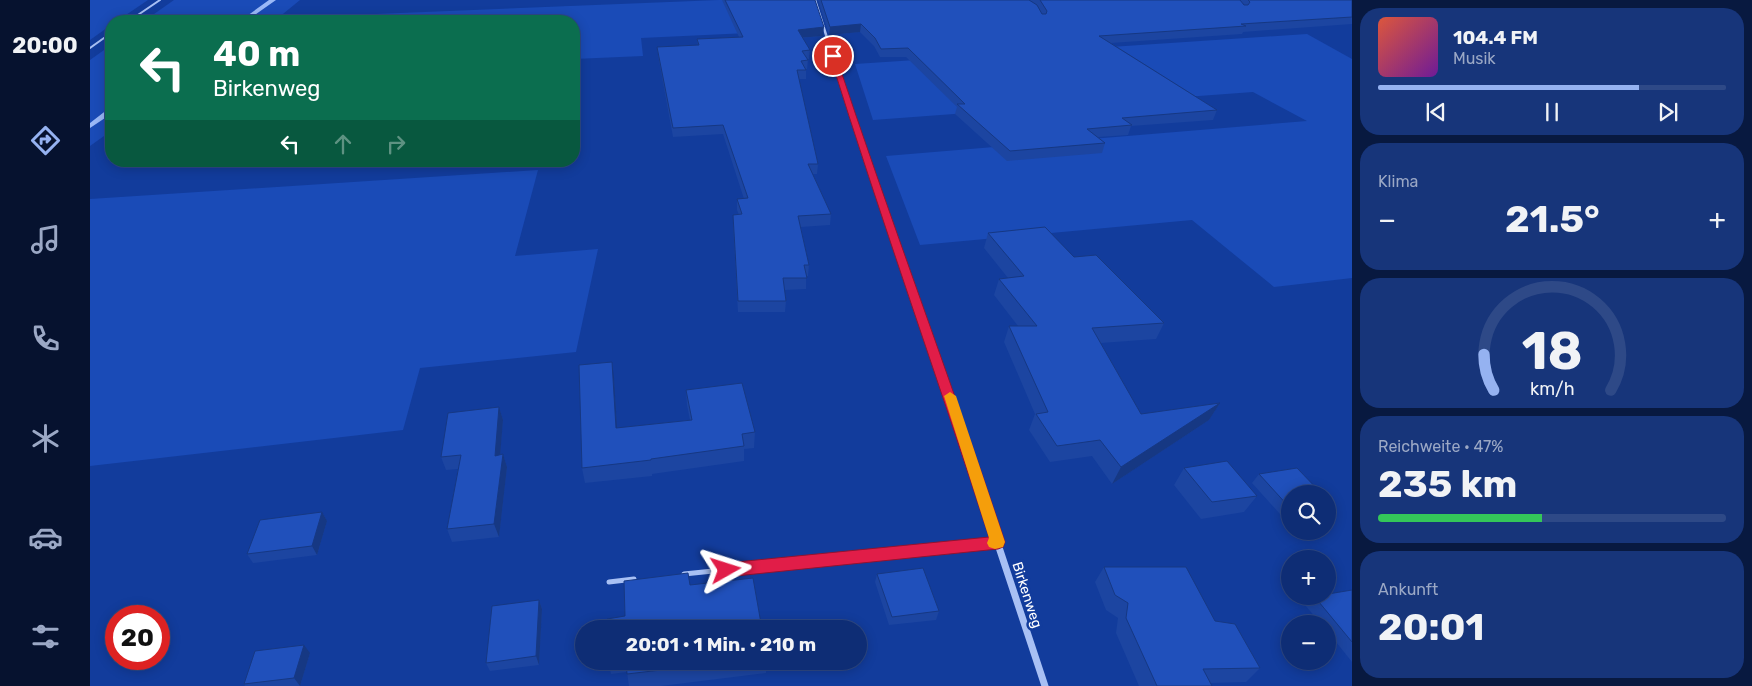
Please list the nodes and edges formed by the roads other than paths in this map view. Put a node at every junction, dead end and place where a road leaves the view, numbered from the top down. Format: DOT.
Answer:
graph roads {
  1 [pos="160,0"];
  2 [pos="815,0"];
  3 [pos="137,15"];
  4 [pos="105,37"];
  5 [pos="90,48"];
  6 [pos="998,542"];
  7 [pos="677,575"];
  8 [pos="638,579"];
  9 [pos="609,582"];
  10 [pos="1045,686"];
  1 -- 3 [label="lane"];
  2 -- 6 [label="street, Birkenweg"];
  4 -- 5 [label="lane"];
  6 -- 7 [label="lane"];
  6 -- 10 [label="street, Birkenweg"];
  8 -- 9 [label="lane"];
}
